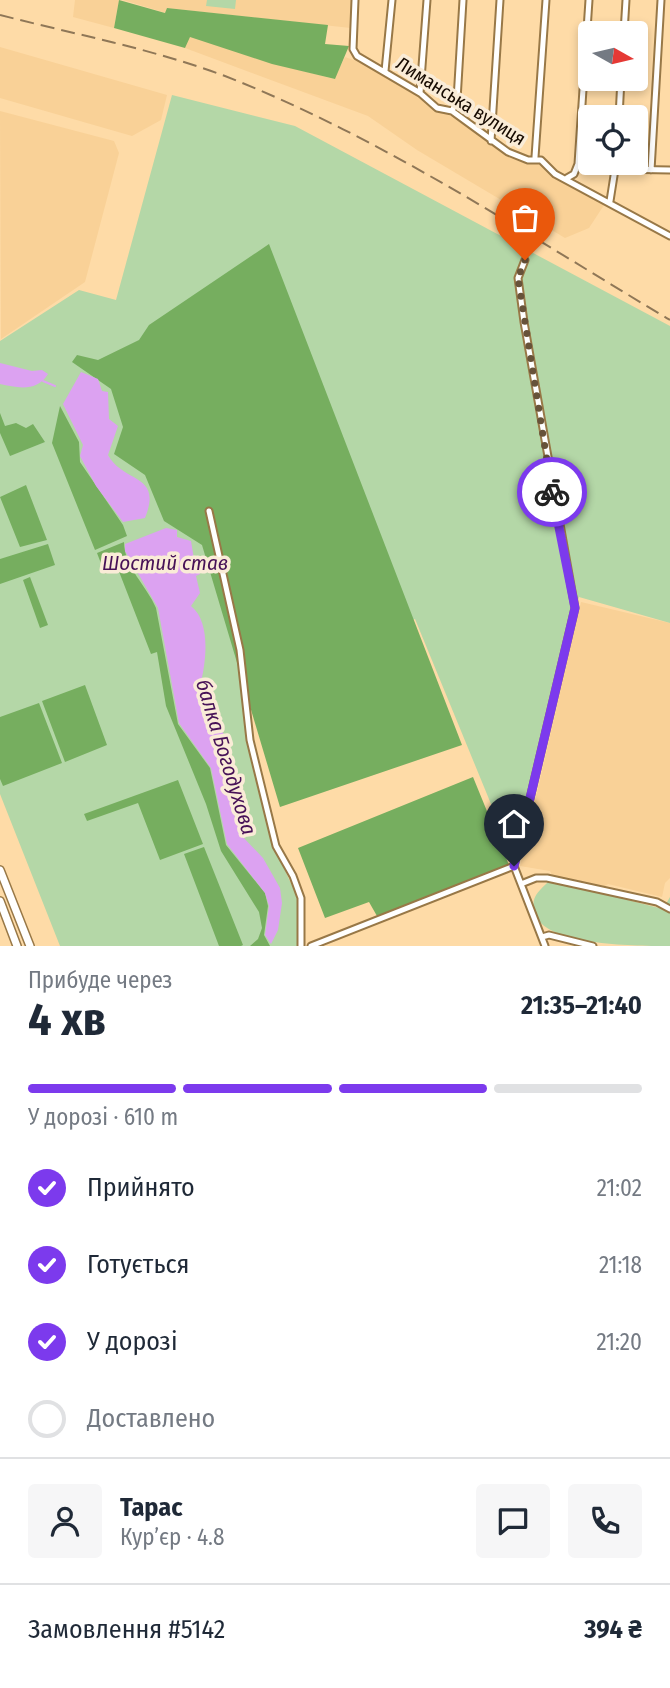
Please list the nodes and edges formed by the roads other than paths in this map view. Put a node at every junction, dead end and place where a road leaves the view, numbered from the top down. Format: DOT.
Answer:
graph roads {
  1 [pos="355,0"];
  2 [pos="391,0"];
  3 [pos="427,0"];
  4 [pos="463,0"];
  5 [pos="500,0"];
  6 [pos="546,0"];
  7 [pos="589,0"];
  8 [pos="626,0"];
  9 [pos="661,0"];
  10 [pos="625,21"];
  11 [pos="385,71"];
  12 [pos="420,93"];
  13 [pos="452,111"];
  14 [pos="491,141"];
  15 [pos="535,157"];
  16 [pos="648,170"];
  17 [pos="651,170"];
  18 [pos="670,170"];
  19 [pos="614,175"];
  20 [pos="567,178"];
  21 [pos="610,201"];
  22 [pos="670,236"];
  23 [pos="525,260"];
  24 [pos="209,510"];
  25 [pos="514,866"];
  26 [pos="0,870"];
  27 [pos="521,884"];
  28 [pos="0,901"];
  29 [pos="670,909"];
  30 [pos="542,937"];
  31 [pos="18,946"];
  32 [pos="30,946"];
  33 [pos="302,946"];
  34 [pos="311,946"];
  35 [pos="545,946"];
  36 [pos="593,946"];
  1 -- 11 [label="street, Лиманська вулиця"];
  2 -- 11 [label="street"];
  3 -- 12 [label="street"];
  4 -- 13 [label="street"];
  5 -- 14 [label="street"];
  6 -- 15 [label="street"];
  7 -- 20 [label="street"];
  8 -- 10 [label="street"];
  9 -- 17 [label="street"];
  11 -- 12 [label="street, Лиманська вулиця"];
  12 -- 13 [label="street, Лиманська вулиця"];
  13 -- 14 [label="street, Лиманська вулиця"];
  14 -- 15 [label="street, Лиманська вулиця"];
  15 -- 20 [label="street, Лиманська вулиця"];
  16 -- 17 [label="street"];
  17 -- 18 [label="street"];
  19 -- 21 [label="street"];
  20 -- 21 [label="street, Лиманська вулиця"];
  21 -- 22 [label="street, Лиманська вулиця"];
  23 -- 25 [label="street"];
  24 -- 33 [label="street"];
  25 -- 27 [label="street"];
  25 -- 34 [label="street"];
  26 -- 32 [label="main road"];
  27 -- 29 [label="street"];
  27 -- 30 [label="street"];
  28 -- 31 [label="main road"];
  30 -- 35 [label="street"];
  30 -- 36 [label="street"];
}
